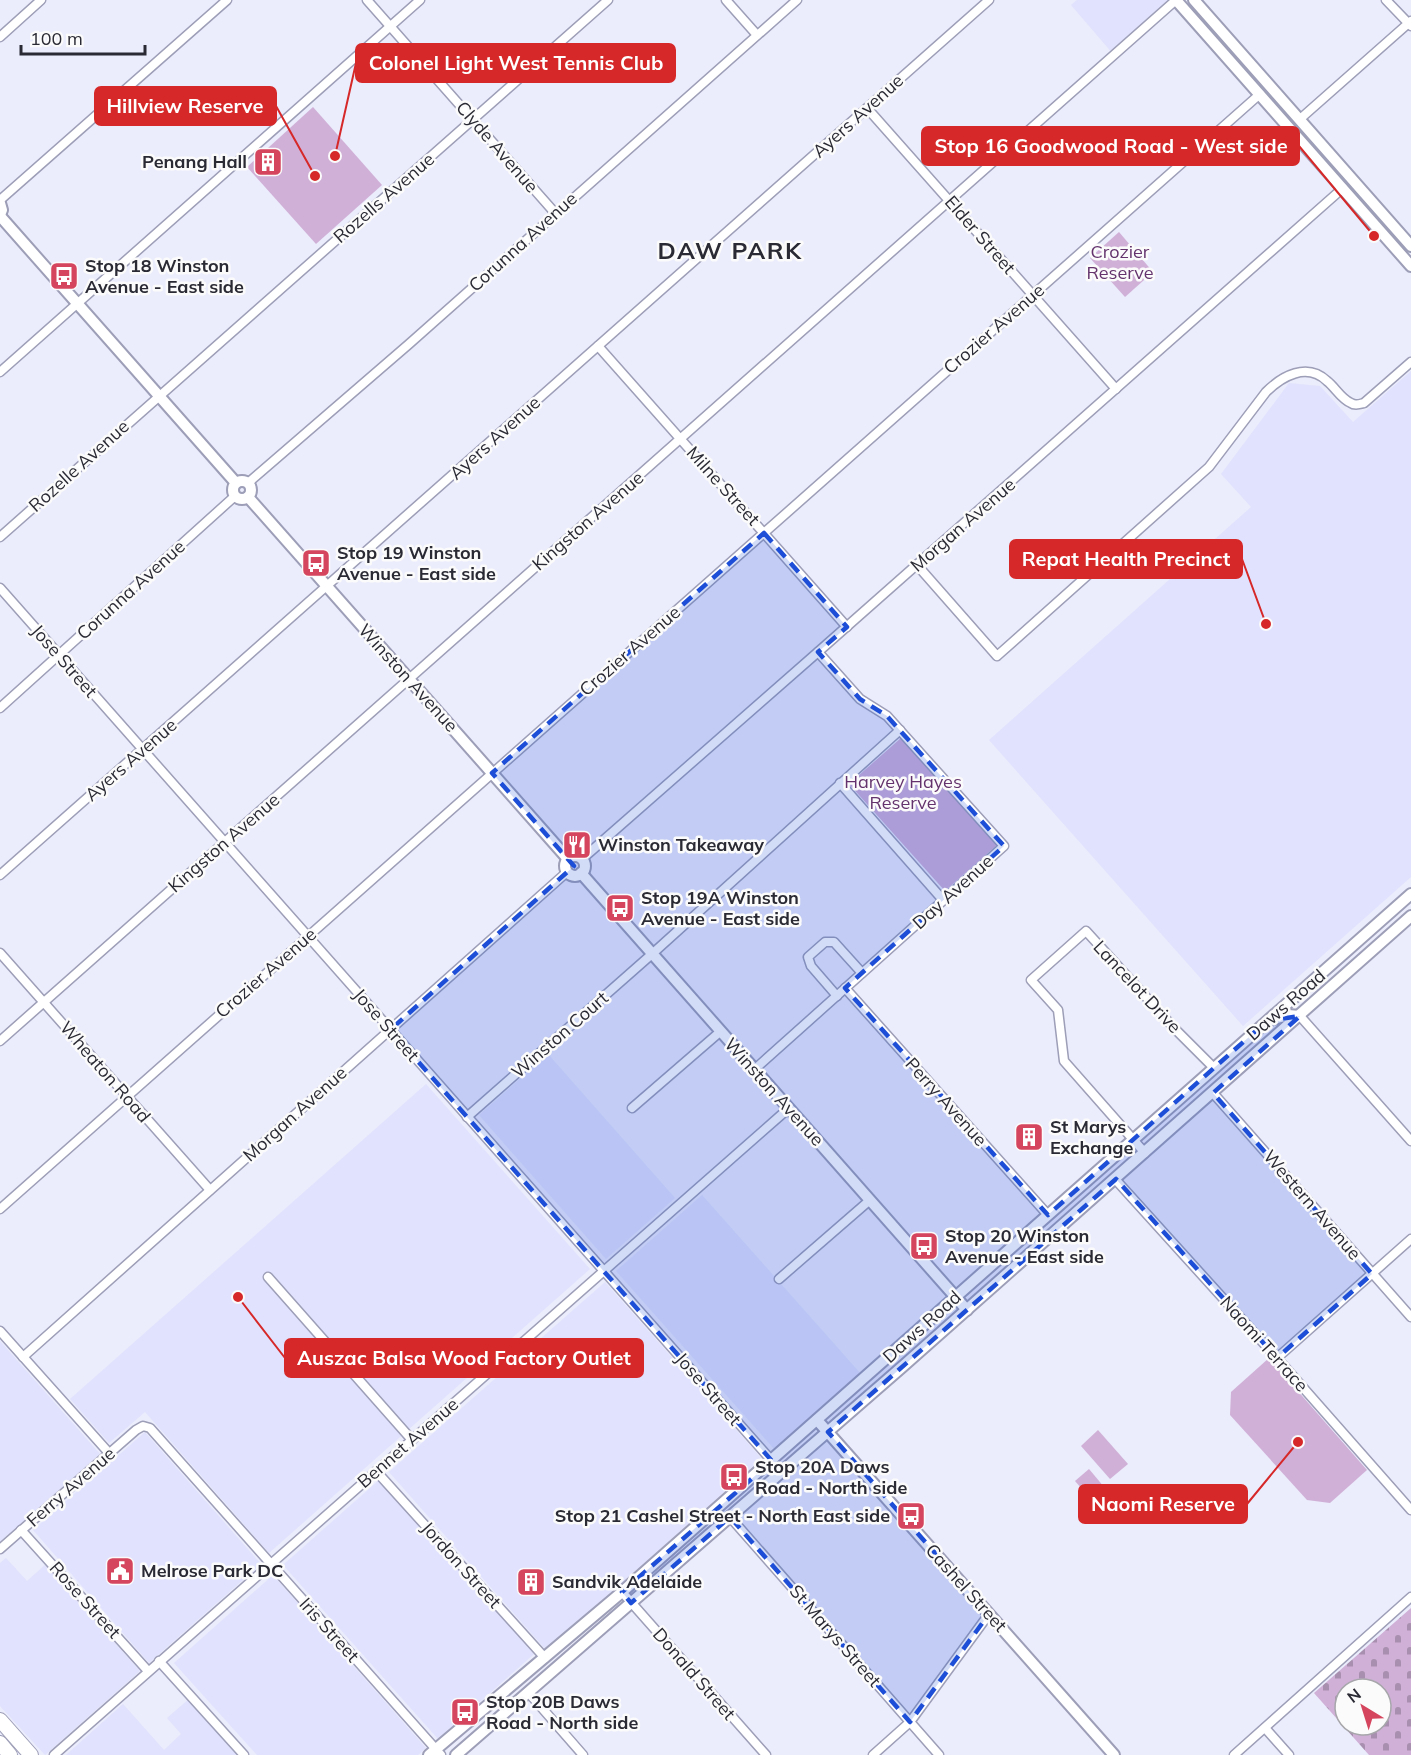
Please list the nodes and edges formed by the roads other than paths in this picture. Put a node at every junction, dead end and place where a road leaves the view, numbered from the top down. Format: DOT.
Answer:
graph roads {
  1 [pos="41,0"];
  2 [pos="227,0"];
  3 [pos="367,0"];
  4 [pos="420,0"];
  5 [pos="608,0"];
  6 [pos="726,0"];
  7 [pos="797,0"];
  8 [pos="989,0"];
  9 [pos="1176,0"];
  10 [pos="1386,0"];
  11 [pos="1195,1"];
  12 [pos="1410,24"];
  13 [pos="390,26"];
  14 [pos="757,35"];
  15 [pos="0,37"];
  16 [pos="1260,94"];
  17 [pos="867,108"];
  18 [pos="1299,119"];
  19 [pos="472,120"];
  20 [pos="1344,170"];
  21 [pos="1342,188"];
  22 [pos="1362,190"];
  23 [pos="950,201"];
  24 [pos="0,202"];
  25 [pos="555,213"];
  26 [pos="0,216"];
  27 [pos="1411,246"];
  28 [pos="1411,266"];
  29 [pos="1033,295"];
  30 [pos="77,304"];
  31 [pos="598,346"];
  32 [pos="1411,362"];
  33 [pos="0,372"];
  34 [pos="1116,389"];
  35 [pos="159,396"];
  36 [pos="680,439"];
  37 [pos="242,483"];
  38 [pos="235,496"];
  39 [pos="248,497"];
  40 [pos="764,533"];
  41 [pos="0,537"];
  42 [pos="917,565"];
  43 [pos="327,587"];
  44 [pos="0,588"];
  45 [pos="847,627"];
  46 [pos="818,652"];
  47 [pos="59,655"];
  48 [pos="409,679"];
  49 [pos="0,708"];
  50 [pos="900,730"];
  51 [pos="143,750"];
  52 [pos="492,773"];
  53 [pos="840,783"];
  54 [pos="224,842"];
  55 [pos="568,859"];
  56 [pos="582,859"];
  57 [pos="567,872"];
  58 [pos="581,873"];
  59 [pos="0,875"];
  60 [pos="1411,894"];
  61 [pos="944,900"];
  62 [pos="1406,904"];
  63 [pos="1411,916"];
  64 [pos="308,936"];
  65 [pos="0,953"];
  66 [pos="652,954"];
  67 [pos="862,973"];
  68 [pos="845,988"];
  69 [pos="1304,988"];
  70 [pos="837,996"];
  71 [pos="44,1002"];
  72 [pos="1300,1016"];
  73 [pos="1267,1021"];
  74 [pos="390,1030"];
  75 [pos="721,1031"];
  76 [pos="0,1041"];
  77 [pos="1214,1068"];
  78 [pos="755,1069"];
  79 [pos="1213,1093"];
  80 [pos="127,1096"];
  81 [pos="632,1108"];
  82 [pos="789,1108"];
  83 [pos="467,1117"];
  84 [pos="1133,1140"];
  85 [pos="1411,1141"];
  86 [pos="1145,1153"];
  87 [pos="1115,1179"];
  88 [pos="210,1190"];
  89 [pos="870,1200"];
  90 [pos="0,1209"];
  91 [pos="1048,1215"];
  92 [pos="1411,1239"];
  93 [pos="604,1271"];
  94 [pos="1372,1274"];
  95 [pos="268,1277"];
  96 [pos="779,1279"];
  97 [pos="956,1296"];
  98 [pos="968,1310"];
  99 [pos="1411,1317"];
  100 [pos="0,1331"];
  101 [pos="23,1357"];
  102 [pos="1277,1358"];
  103 [pos="818,1420"];
  104 [pos="143,1426"];
  105 [pos="828,1432"];
  106 [pos="412,1440"];
  107 [pos="109,1453"];
  108 [pos="771,1461"];
  109 [pos="376,1471"];
  110 [pos="1411,1510"];
  111 [pos="730,1517"];
  112 [pos="21,1530"];
  113 [pos="0,1549"];
  114 [pos="270,1564"];
  115 [pos="622,1592"];
  116 [pos="1411,1597"];
  117 [pos="631,1603"];
  118 [pos="989,1614"];
  119 [pos="545,1658"];
  120 [pos="159,1661"];
  121 [pos="148,1671"];
  122 [pos="528,1692"];
  123 [pos="0,1720"];
  124 [pos="910,1722"];
  125 [pos="1265,1728"];
  126 [pos="0,1743"];
  127 [pos="435,1753"];
  128 [pos="10,1755"];
  129 [pos="31,1755"];
  130 [pos="54,1755"];
  131 [pos="244,1755"];
  132 [pos="456,1755"];
  133 [pos="583,1755"];
  134 [pos="766,1755"];
  135 [pos="873,1755"];
  136 [pos="939,1755"];
  137 [pos="1114,1755"];
  138 [pos="1234,1755"];
  139 [pos="1289,1755"];
  1 -- 15 [label="street"];
  2 -- 24 [label="street"];
  3 -- 13 [label="street, Clyde Avenue"];
  4 -- 13 [label="street"];
  5 -- 19 [label="street, Rozells Avenue"];
  6 -- 14 [label="street"];
  7 -- 14 [label="street, Corunna Avenue"];
  8 -- 17 [label="street, Ayers Avenue"];
  9 -- 11 [label="main road"];
  9 -- 16 [label="main road"];
  9 -- 23 [label="street, Kingston Avenue"];
  10 -- 12 [label="street"];
  11 -- 18 [label="main road"];
  12 -- 18 [label="street"];
  13 -- 19 [label="street, Clyde Avenue"];
  13 -- 30 [label="street"];
  14 -- 25 [label="street, Corunna Avenue"];
  16 -- 21 [label="main road"];
  16 -- 29 [label="street, Crozier Avenue"];
  17 -- 23 [label="street, Elder Street"];
  17 -- 31 [label="street, Ayers Avenue"];
  18 -- 20 [label="main road"];
  19 -- 25 [label="street, Clyde Avenue"];
  19 -- 35 [label="street, Rozells Avenue"];
  20 -- 21 [label="main road"];
  20 -- 22 [label="main road"];
  21 -- 22 [label="main road"];
  21 -- 28 [label="main road"];
  21 -- 34 [label="street, Morgan Avenue"];
  22 -- 27 [label="main road"];
  23 -- 29 [label="street, Elder Street"];
  23 -- 36 [label="street, Kingston Avenue"];
  24 -- 26 [label="main road"];
  25 -- 37 [label="street, Corunna Avenue"];
  26 -- 30 [label="main road"];
  29 -- 34 [label="street, Elder Street"];
  29 -- 40 [label="street, Crozier Avenue"];
  30 -- 33 [label="street"];
  30 -- 35 [label="main road"];
  31 -- 36 [label="street, Milne Street"];
  31 -- 43 [label="street, Ayers Avenue"];
  32 -- 42 [label="street"];
  34 -- 42 [label="street, Morgan Avenue"];
  35 -- 37 [label="main road"];
  35 -- 41 [label="street, Rozelle Avenue"];
  36 -- 40 [label="street, Milne Street"];
  36 -- 48 [label="street, Kingston Avenue"];
  37 -- 38 [label="main road"];
  37 -- 39 [label="main road"];
  38 -- 39 [label="main road"];
  38 -- 47 [label="street, Corunna Avenue"];
  39 -- 43 [label="main road, Winston Avenue"];
  40 -- 45 [label="street, Milne Street"];
  40 -- 52 [label="street, Crozier Avenue"];
  42 -- 45 [label="street, Morgan Avenue"];
  43 -- 48 [label="main road, Winston Avenue"];
  43 -- 51 [label="street, Ayers Avenue"];
  44 -- 47 [label="street, Jose Street"];
  45 -- 46 [label="street, Morgan Avenue"];
  46 -- 50 [label="street, Day Avenue"];
  46 -- 56 [label="street, Morgan Avenue"];
  47 -- 49 [label="street, Corunna Avenue"];
  47 -- 51 [label="street, Jose Street"];
  48 -- 52 [label="main road, Winston Avenue"];
  48 -- 54 [label="street, Kingston Avenue"];
  50 -- 53 [label="street, Winston Court"];
  50 -- 61 [label="street, Day Avenue"];
  51 -- 54 [label="street, Jose Street"];
  51 -- 59 [label="street, Ayers Avenue"];
  52 -- 55 [label="main road, Winston Avenue"];
  52 -- 64 [label="street, Crozier Avenue"];
  53 -- 61 [label="street"];
  53 -- 66 [label="street, Winston Court"];
  54 -- 64 [label="street, Jose Street"];
  54 -- 71 [label="street, Kingston Avenue"];
  55 -- 56 [label="main road"];
  55 -- 57 [label="main road"];
  56 -- 58 [label="main road"];
  57 -- 58 [label="main road"];
  57 -- 74 [label="street, Morgan Avenue"];
  58 -- 66 [label="main road, Winston Avenue"];
  60 -- 62 [label="main road, Daws Road"];
  61 -- 67 [label="street, Day Avenue"];
  62 -- 69 [label="main road, Daws Road"];
  63 -- 72 [label="main road, Daws Road"];
  64 -- 74 [label="street, Jose Street"];
  64 -- 80 [label="street, Crozier Avenue"];
  65 -- 71 [label="street, Wheaton Road"];
  66 -- 75 [label="main road, Winston Avenue"];
  66 -- 83 [label="street, Winston Court"];
  67 -- 68 [label="street, Day Avenue"];
  67 -- 70 [label="street"];
  68 -- 70 [label="street, Day Avenue"];
  68 -- 91 [label="street, Perry Avenue"];
  69 -- 72 [label="main road"];
  69 -- 73 [label="main road, Daws Road"];
  70 -- 78 [label="street, Day Avenue"];
  71 -- 76 [label="street, Kingston Avenue"];
  71 -- 80 [label="street, Wheaton Road"];
  72 -- 73 [label="main road"];
  72 -- 79 [label="main road, Daws Road"];
  72 -- 85 [label="street"];
  73 -- 77 [label="main road, Daws Road"];
  74 -- 83 [label="street, Jose Street"];
  74 -- 88 [label="street, Morgan Avenue"];
  75 -- 78 [label="main road, Winston Avenue"];
  75 -- 81 [label="street"];
  77 -- 84 [label="main road, Daws Road"];
  77 -- 84 [label="street, Lancelot Drive"];
  78 -- 82 [label="main road, Winston Avenue"];
  79 -- 86 [label="main road, Daws Road"];
  79 -- 94 [label="street, Western Avenue"];
  80 -- 88 [label="street, Wheaton Road"];
  80 -- 90 [label="street, Crozier Avenue"];
  82 -- 89 [label="main road, Winston Avenue"];
  82 -- 93 [label="street, Bennet Avenue"];
  83 -- 93 [label="street, Jose Street"];
  84 -- 86 [label="street, Lancelot Drive"];
  84 -- 91 [label="main road, Daws Road"];
  86 -- 87 [label="main road, Daws Road"];
  87 -- 98 [label="main road, Daws Road"];
  87 -- 102 [label="street, Naomi Terrace"];
  88 -- 101 [label="street, Morgan Avenue"];
  89 -- 96 [label="street"];
  89 -- 97 [label="main road, Winston Avenue"];
  91 -- 97 [label="main road, Daws Road"];
  92 -- 94 [label="street"];
  93 -- 106 [label="street, Bennet Avenue"];
  93 -- 108 [label="street, Jose Street"];
  94 -- 99 [label="street, Western Avenue"];
  94 -- 102 [label="street"];
  95 -- 106 [label="street"];
  97 -- 98 [label="main road, Winston Avenue"];
  97 -- 103 [label="main road, Daws Road"];
  98 -- 105 [label="main road, Daws Road"];
  100 -- 101 [label="street"];
  101 -- 107 [label="street"];
  102 -- 110 [label="street, Naomi Terrace"];
  103 -- 105 [label="main road, Cashel Street"];
  103 -- 108 [label="main road, Daws Road"];
  104 -- 107 [label="street, Ferry Avenue"];
  104 -- 114 [label="street, Iris Street"];
  105 -- 111 [label="main road, Daws Road"];
  105 -- 118 [label="main road, Cashel Street"];
  106 -- 109 [label="street, Bennet Avenue"];
  107 -- 112 [label="street, Ferry Avenue"];
  108 -- 115 [label="main road, Daws Road"];
  109 -- 114 [label="street, Bennet Avenue"];
  109 -- 119 [label="street, Jordon Street"];
  111 -- 117 [label="main road, Daws Road"];
  111 -- 124 [label="street, St Marys Street"];
  112 -- 113 [label="street, Ferry Avenue"];
  112 -- 121 [label="street, Rose Street"];
  114 -- 120 [label="street, Bennet Avenue"];
  114 -- 127 [label="street, Iris Street"];
  115 -- 117 [label="street, Donald Street"];
  115 -- 119 [label="main road, Daws Road"];
  116 -- 125 [label="street"];
  117 -- 122 [label="main road, Daws Road"];
  117 -- 134 [label="street, Donald Street"];
  118 -- 124 [label="street"];
  118 -- 137 [label="main road, Cashel Street"];
  119 -- 127 [label="main road, Daws Road"];
  120 -- 121 [label="street, Bennet Avenue"];
  120 -- 131 [label="street"];
  121 -- 130 [label="street, Bennet Avenue"];
  122 -- 132 [label="main road, Daws Road"];
  122 -- 133 [label="street"];
  123 -- 129 [label="highway"];
  124 -- 135 [label="street"];
  124 -- 136 [label="street, St Marys Street"];
  125 -- 138 [label="street"];
  125 -- 139 [label="street"];
  126 -- 128 [label="highway"];
}
